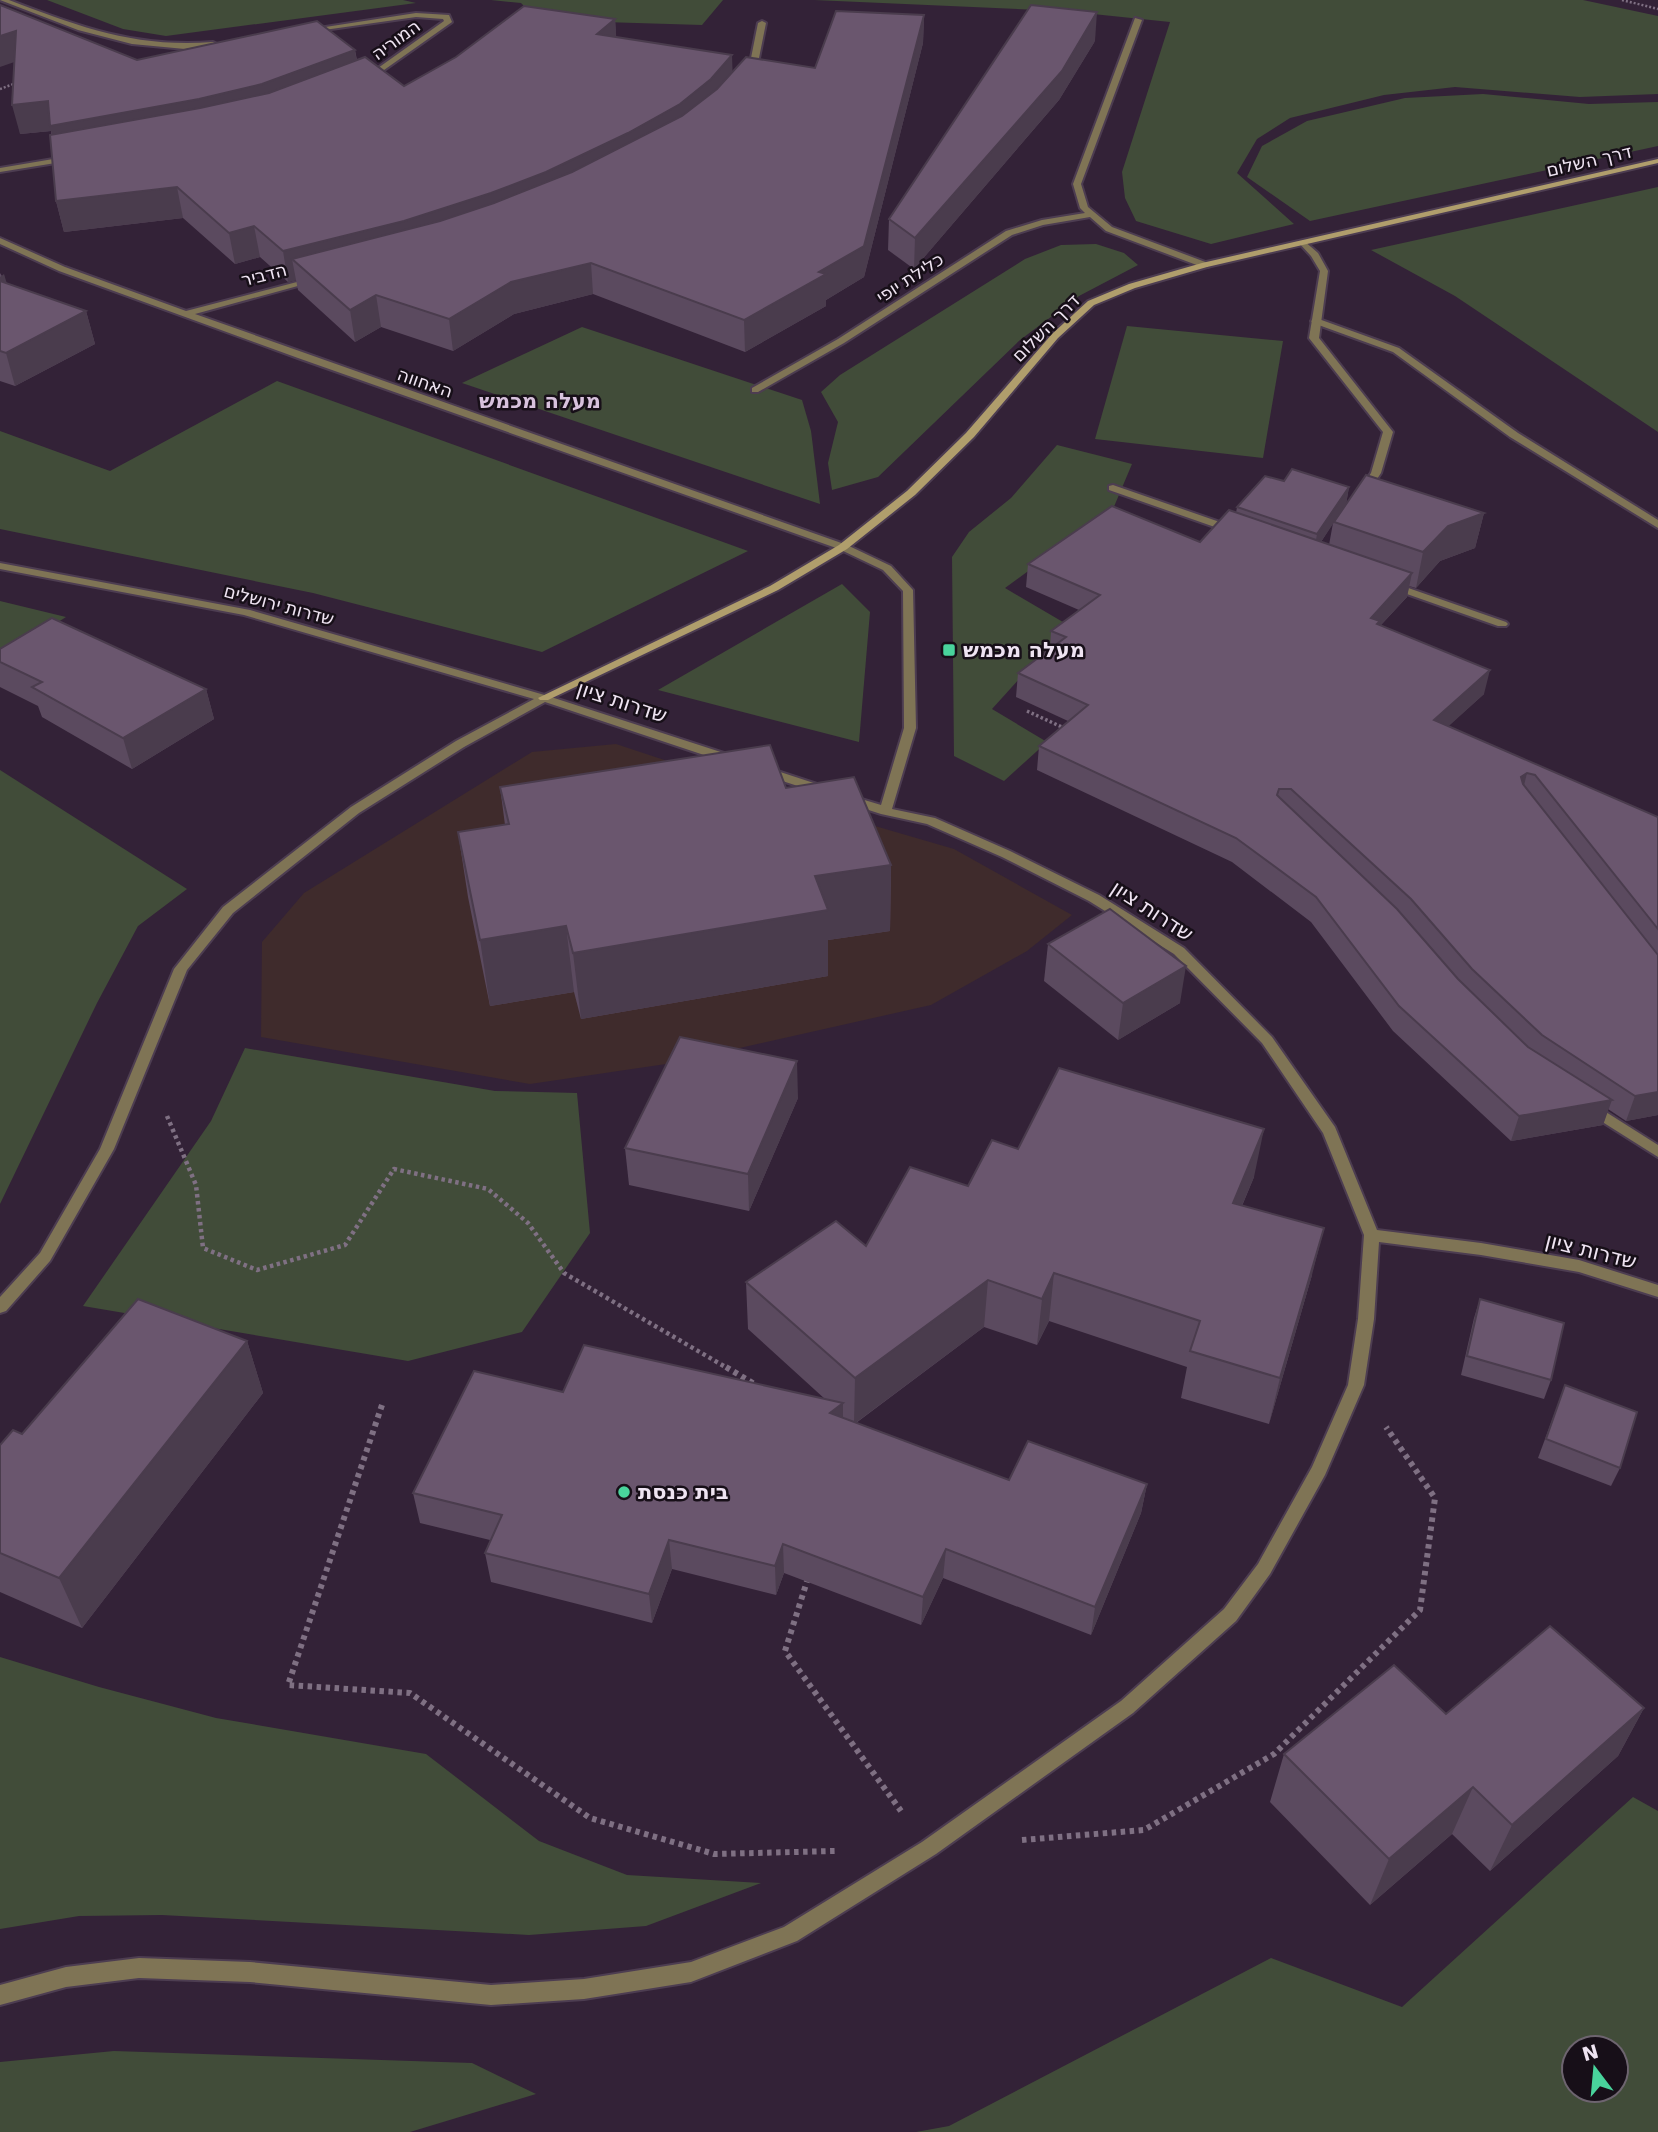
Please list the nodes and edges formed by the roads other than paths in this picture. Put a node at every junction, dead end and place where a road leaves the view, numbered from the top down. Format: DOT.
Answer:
graph roads {
  1 [pos="4,0"];
  2 [pos="1138,20"];
  3 [pos="762,23"];
  4 [pos="296,32"];
  5 [pos="224,43"];
  6 [pos="743,80"];
  7 [pos="360,84"];
  8 [pos="85,155"];
  9 [pos="1658,161"];
  10 [pos="0,170"];
  11 [pos="1092,214"];
  12 [pos="0,241"];
  13 [pos="1303,243"];
  14 [pos="1205,265"];
  15 [pos="323,277"];
  16 [pos="186,314"];
  17 [pos="1316,321"];
  18 [pos="755,390"];
  19 [pos="1113,488"];
  20 [pos="1354,505"];
  21 [pos="1658,525"];
  22 [pos="1246,534"];
  23 [pos="843,547"];
  24 [pos="0,566"];
  25 [pos="1379,581"];
  26 [pos="1503,624"];
  27 [pos="544,698"];
  28 [pos="885,811"];
  29 [pos="1579,1100"];
  30 [pos="1658,1152"];
  31 [pos="1372,1235"];
  32 [pos="1657,1288"];
  33 [pos="0,1307"];
  34 [pos="0,1994"];
  1 -- 5 [label="street"];
  2 -- 11 [label="street"];
  3 -- 6 [label="street"];
  4 -- 7 [label="street, המוריה"];
  8 -- 10 [label="street"];
  9 -- 13 [label="street, דרך השלום"];
  11 -- 14 [label="street"];
  11 -- 18 [label="street, כלילת יופי"];
  12 -- 16 [label="street, האחווה"];
  13 -- 14 [label="street, דרך השלום"];
  13 -- 17 [label="street"];
  14 -- 23 [label="street, דרך השלום"];
  15 -- 16 [label="street, הדביר"];
  16 -- 23 [label="street, האחווה"];
  17 -- 20 [label="street"];
  17 -- 21 [label="street"];
  19 -- 22 [label="street"];
  23 -- 27 [label="street, דרך השלום"];
  23 -- 28 [label="street, האחווה"];
  24 -- 27 [label="street, שדרות ירושלים"];
  25 -- 26 [label="street"];
  27 -- 28 [label="street, שדרות ציון"];
  27 -- 33 [label="street"];
  28 -- 31 [label="street, שדרות ציון"];
  29 -- 30 [label="street"];
  31 -- 32 [label="street, שדרות ציון"];
  31 -- 34 [label="street"];
}
